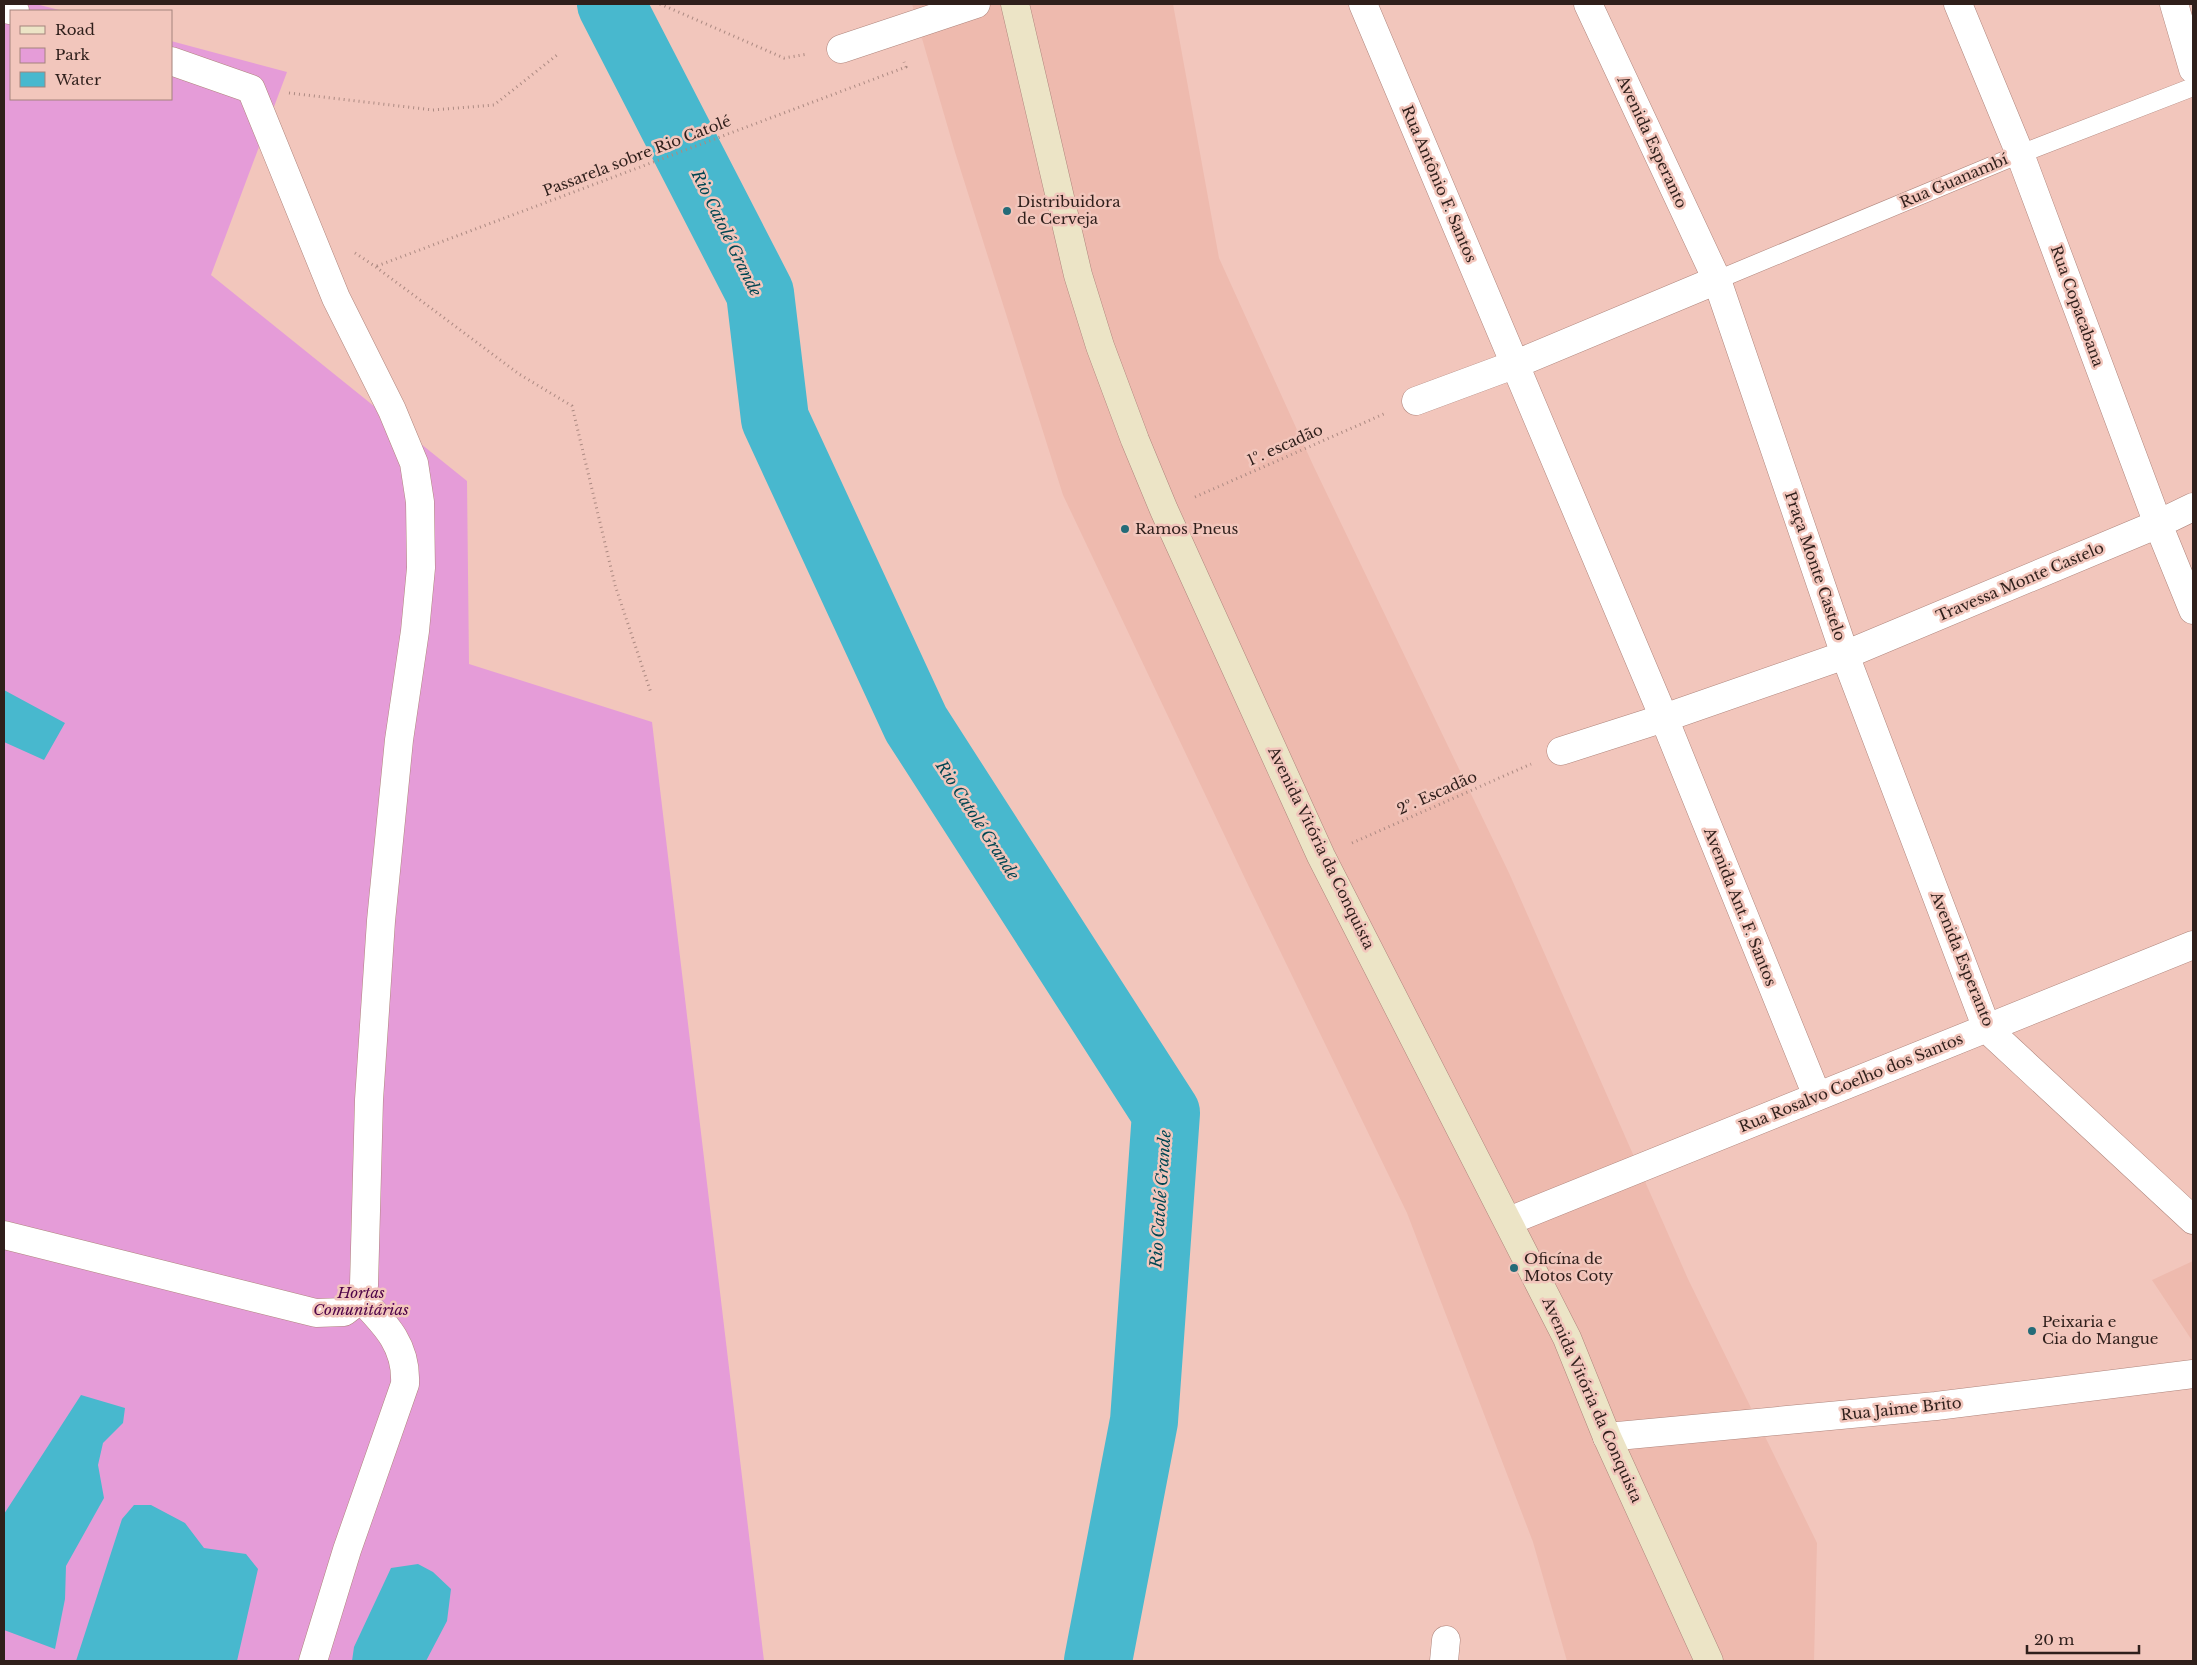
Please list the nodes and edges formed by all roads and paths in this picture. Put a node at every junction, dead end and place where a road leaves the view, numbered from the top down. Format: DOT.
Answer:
graph roads {
  1 [pos="660,4"];
  2 [pos="976,4"];
  3 [pos="1016,4"];
  4 [pos="1363,4"];
  5 [pos="1588,4"];
  6 [pos="1958,4"];
  7 [pos="2174,4"];
  8 [pos="841,49"];
  9 [pos="557,56"];
  10 [pos="172,61"];
  11 [pos="906,67"];
  12 [pos="2193,69"];
  13 [pos="2193,87"];
  14 [pos="251,89"];
  15 [pos="2020,154"];
  16 [pos="1717,280"];
  17 [pos="1516,364"];
  18 [pos="1416,400"];
  19 [pos="2193,507"];
  20 [pos="1164,510"];
  21 [pos="2158,524"];
  22 [pos="2193,610"];
  23 [pos="1845,655"];
  24 [pos="651,693"];
  25 [pos="1664,718"];
  26 [pos="1561,751"];
  27 [pos="1322,856"];
  28 [pos="2193,944"];
  29 [pos="1987,1029"];
  30 [pos="1817,1096"];
  31 [pos="2193,1219"];
  32 [pos="1509,1221"];
  33 [pos="4,1235"];
  34 [pos="361,1299"];
  35 [pos="2193,1374"];
  36 [pos="1608,1437"];
  37 [pos="312,1661"];
  38 [pos="1709,1661"];
  1 -- 8 [label="path"];
  2 -- 8 [label="street"];
  3 -- 20 [label="main road, Avenida Vitória da Conquista"];
  4 -- 17 [label="street, Rua Antônio F. Santos"];
  5 -- 16 [label="street, Avenida Esperanto"];
  6 -- 15 [label="street, Rua Copacabana"];
  7 -- 12 [label="street"];
  9 -- 14 [label="path"];
  10 -- 14 [label="street"];
  11 -- 24 [label="path, Passarela sobre Rio Catolé"];
  13 -- 15 [label="lane, Rua Guanambí"];
  14 -- 34 [label="street"];
  15 -- 16 [label="lane, Rua Guanambí"];
  15 -- 21 [label="street, Rua Copacabana"];
  16 -- 17 [label="street"];
  16 -- 23 [label="street, Praça Monte Castelo"];
  17 -- 18 [label="street"];
  17 -- 25 [label="street"];
  18 -- 20 [label="path, 1º. escadão"];
  19 -- 21 [label="street, Travessa Monte Castelo"];
  20 -- 27 [label="main road, Avenida Vitória da Conquista"];
  21 -- 22 [label="street, Rua Copacabana"];
  21 -- 23 [label="street, Travessa Monte Castelo"];
  23 -- 25 [label="street, Praça Monte Castelo"];
  23 -- 29 [label="street, Avenida Esperanto"];
  25 -- 26 [label="street"];
  25 -- 30 [label="street, Avenida Ant. F. Santos"];
  26 -- 27 [label="path, 2º. Escadão"];
  27 -- 32 [label="main road, Avenida Vitória da Conquista"];
  28 -- 29 [label="street, Rua Rosalvo Coelho dos Santos"];
  29 -- 30 [label="street, Rua Rosalvo Coelho dos Santos"];
  29 -- 31 [label="street, Avenida Esperanto"];
  30 -- 32 [label="street, Rua Rosalvo Coelho dos Santos"];
  32 -- 36 [label="main road, Avenida Vitória da Conquista"];
  33 -- 34 [label="street"];
  34 -- 37 [label="street"];
  35 -- 36 [label="street, Rua Jaime Brito"];
  36 -- 38 [label="main road, Avenida Vitória da Conquista"];
}
